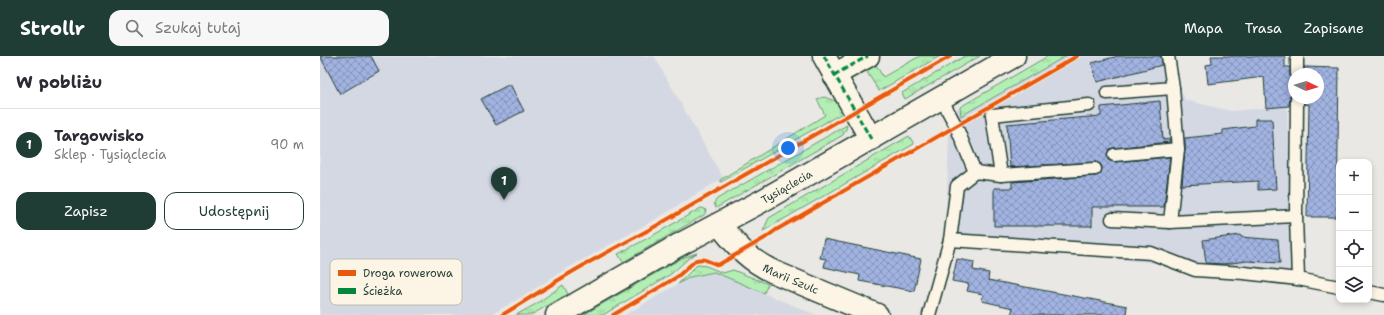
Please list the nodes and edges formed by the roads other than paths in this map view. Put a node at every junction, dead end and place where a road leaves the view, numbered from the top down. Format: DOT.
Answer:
graph roads {
  1 [pos="824,56"];
  2 [pos="868,56"];
  3 [pos="1014,56"];
  4 [pos="1168,56"];
  5 [pos="1297,56"];
  6 [pos="1297,68"];
  7 [pos="834,74"];
  8 [pos="1173,88"];
  9 [pos="1107,93"];
  10 [pos="941,98"];
  11 [pos="1297,104"];
  12 [pos="1090,105"];
  13 [pos="871,139"];
  14 [pos="1178,150"];
  15 [pos="1114,155"];
  16 [pos="1095,169"];
  17 [pos="975,172"];
  18 [pos="1001,175"];
  19 [pos="1296,216"];
  20 [pos="1112,219"];
  21 [pos="1170,222"];
  22 [pos="719,224"];
  23 [pos="950,240"];
  24 [pos="1298,279"];
  25 [pos="1336,285"];
  26 [pos="1372,293"];
  27 [pos="1384,295"];
  28 [pos="557,315"];
  29 [pos="877,315"];
  30 [pos="929,315"];
  1 -- 7 [label="street"];
  2 -- 7 [label="street"];
  3 -- 10 [label="street, Tysiąclecia"];
  4 -- 8 [label="lane"];
  5 -- 6 [label="lane"];
  7 -- 13 [label="street"];
  8 -- 9 [label="lane"];
  8 -- 14 [label="lane"];
  10 -- 13 [label="street, Tysiąclecia"];
  10 -- 17 [label="lane"];
  11 -- 19 [label="lane"];
  12 -- 18 [label="lane"];
  13 -- 22 [label="street, Tysiąclecia"];
  14 -- 15 [label="lane"];
  14 -- 21 [label="lane"];
  16 -- 18 [label="lane"];
  17 -- 18 [label="lane"];
  17 -- 23 [label="lane"];
  19 -- 21 [label="lane"];
  19 -- 24 [label="lane"];
  20 -- 21 [label="lane"];
  22 -- 28 [label="street, Tysiąclecia"];
  22 -- 29 [label="street, Marii Szulc"];
  23 -- 24 [label="lane"];
  23 -- 30 [label="lane"];
  24 -- 25 [label="lane"];
  26 -- 27 [label="lane"];
}
